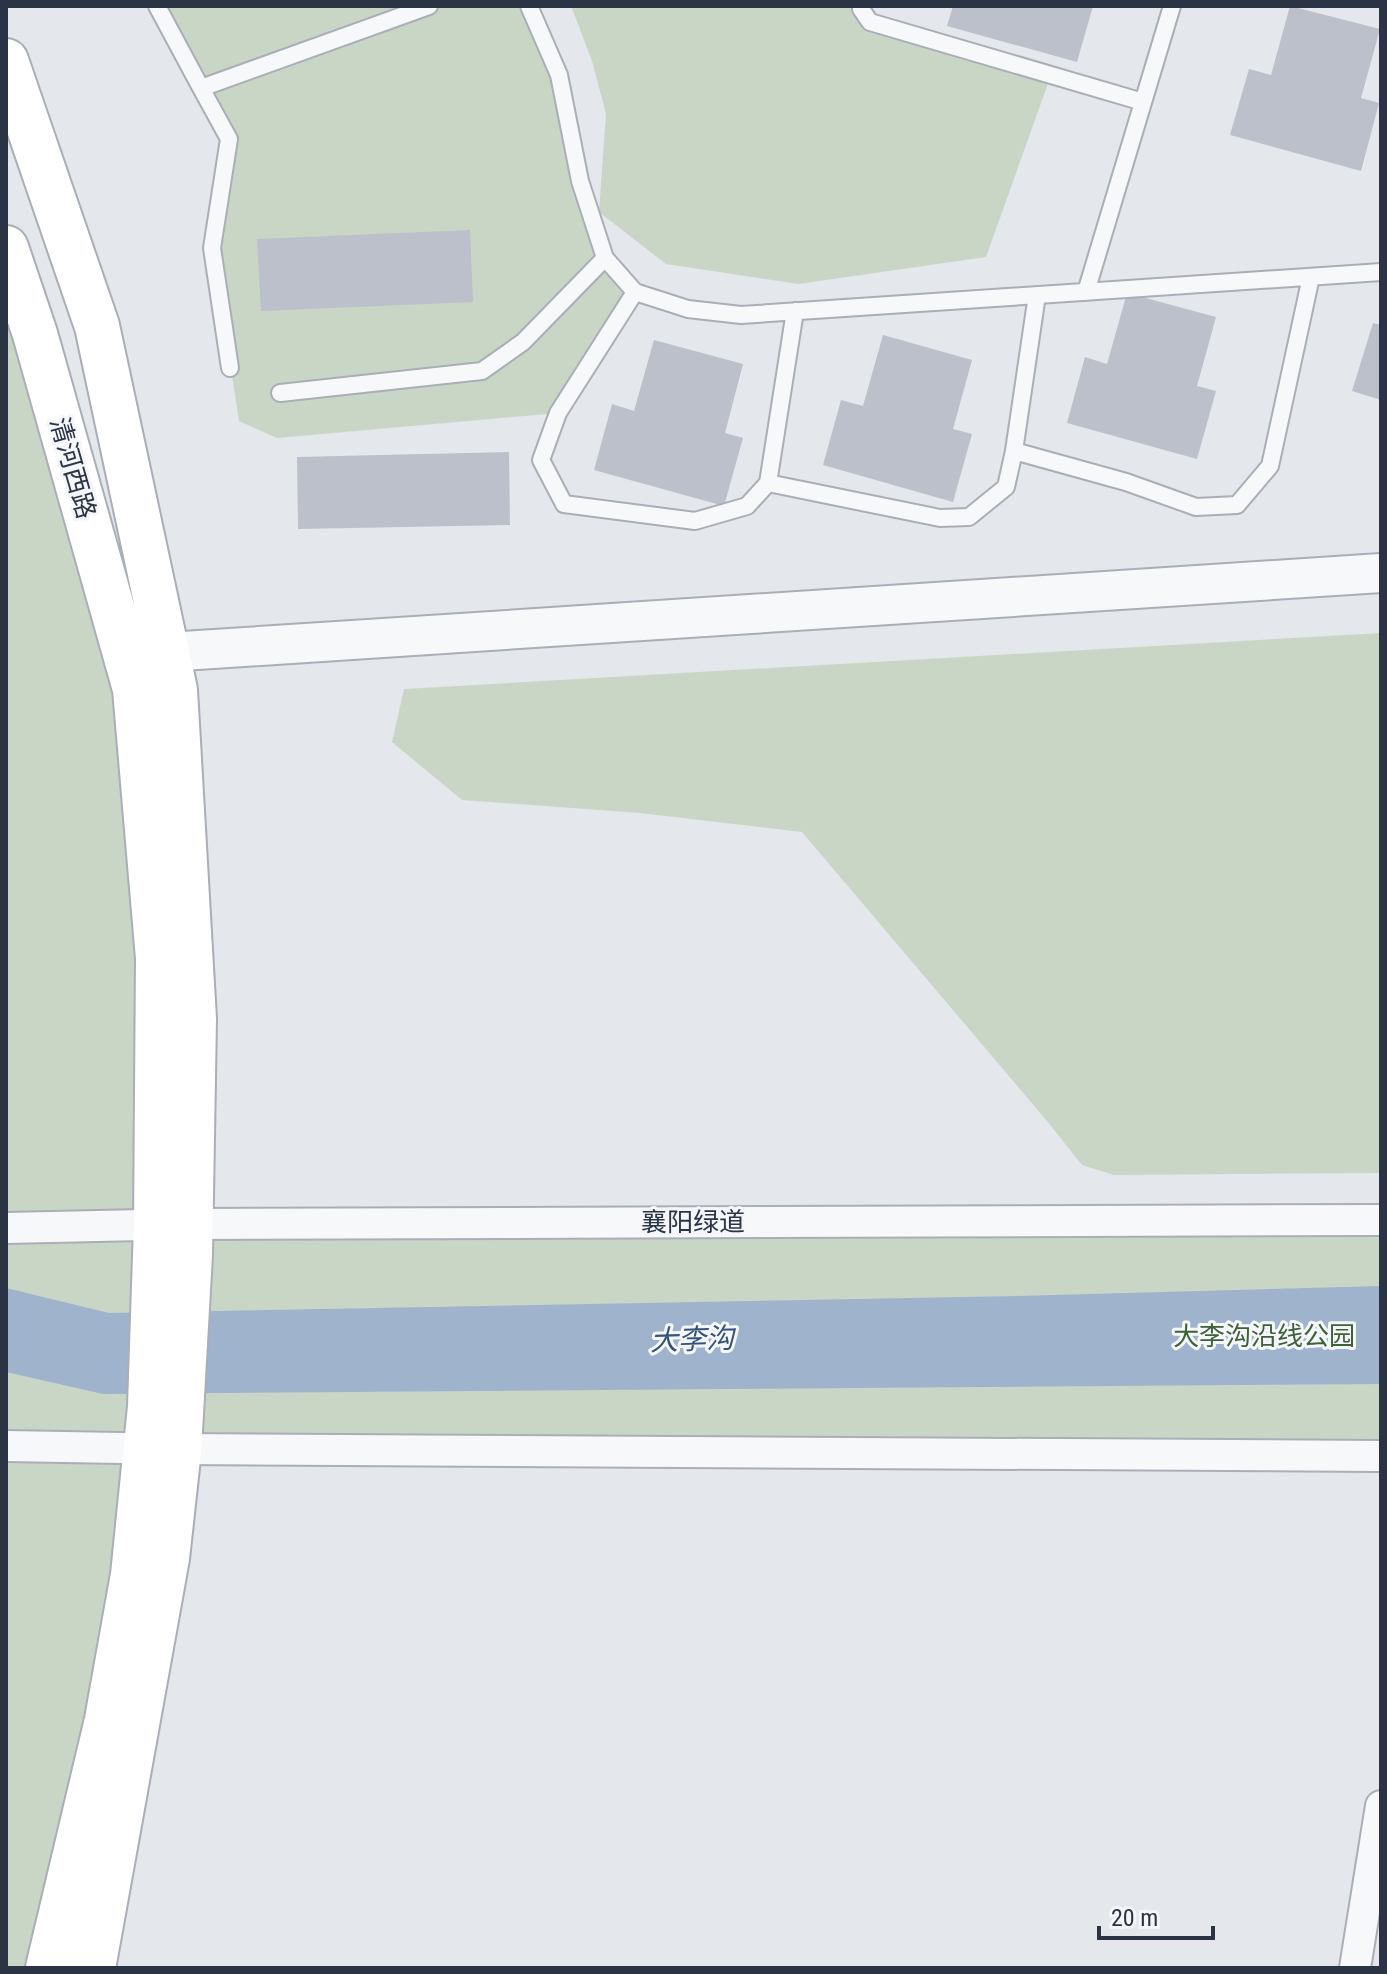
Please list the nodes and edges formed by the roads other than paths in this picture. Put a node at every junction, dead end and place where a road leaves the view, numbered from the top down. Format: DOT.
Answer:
graph roads {
  1 [pos="157,6"];
  2 [pos="429,6"];
  3 [pos="529,6"];
  4 [pos="861,6"];
  5 [pos="1172,6"];
  6 [pos="6,61"];
  7 [pos="201,88"];
  8 [pos="1143,102"];
  9 [pos="6,248"];
  10 [pos="605,258"];
  11 [pos="1381,272"];
  12 [pos="1311,277"];
  13 [pos="635,292"];
  14 [pos="1086,292"];
  15 [pos="1037,295"];
  16 [pos="795,311"];
  17 [pos="230,368"];
  18 [pos="280,393"];
  19 [pos="1014,451"];
  20 [pos="768,483"];
  21 [pos="1381,573"];
  22 [pos="143,666"];
  23 [pos="1381,1220"];
  24 [pos="6,1228"];
  25 [pos="172,1239"];
  26 [pos="164,1430"];
  27 [pos="6,1446"];
  28 [pos="1381,1456"];
  29 [pos="1381,1806"];
  30 [pos="48,1968"];
  31 [pos="93,1968"];
  32 [pos="1355,1968"];
  1 -- 7 [label="lane"];
  2 -- 7 [label="lane"];
  3 -- 10 [label="lane"];
  4 -- 8 [label="lane"];
  5 -- 8 [label="lane"];
  6 -- 22 [label="main road"];
  7 -- 17 [label="lane"];
  8 -- 14 [label="lane"];
  9 -- 22 [label="main road, 清河西路"];
  10 -- 13 [label="lane"];
  10 -- 18 [label="lane"];
  11 -- 12 [label="lane"];
  12 -- 14 [label="lane"];
  12 -- 19 [label="lane"];
  13 -- 16 [label="lane"];
  13 -- 20 [label="lane"];
  14 -- 15 [label="lane"];
  15 -- 16 [label="lane"];
  15 -- 19 [label="lane"];
  16 -- 20 [label="lane"];
  19 -- 20 [label="lane"];
  21 -- 22 [label="street"];
  22 -- 25 [label="main road"];
  23 -- 25 [label="street, 襄阳绿道"];
  24 -- 25 [label="street, 襄阳绿道"];
  25 -- 26 [label="main road"];
  26 -- 27 [label="street"];
  26 -- 28 [label="street"];
  26 -- 30 [label="main road"];
  26 -- 31 [label="main road"];
  29 -- 32 [label="street"];
}
